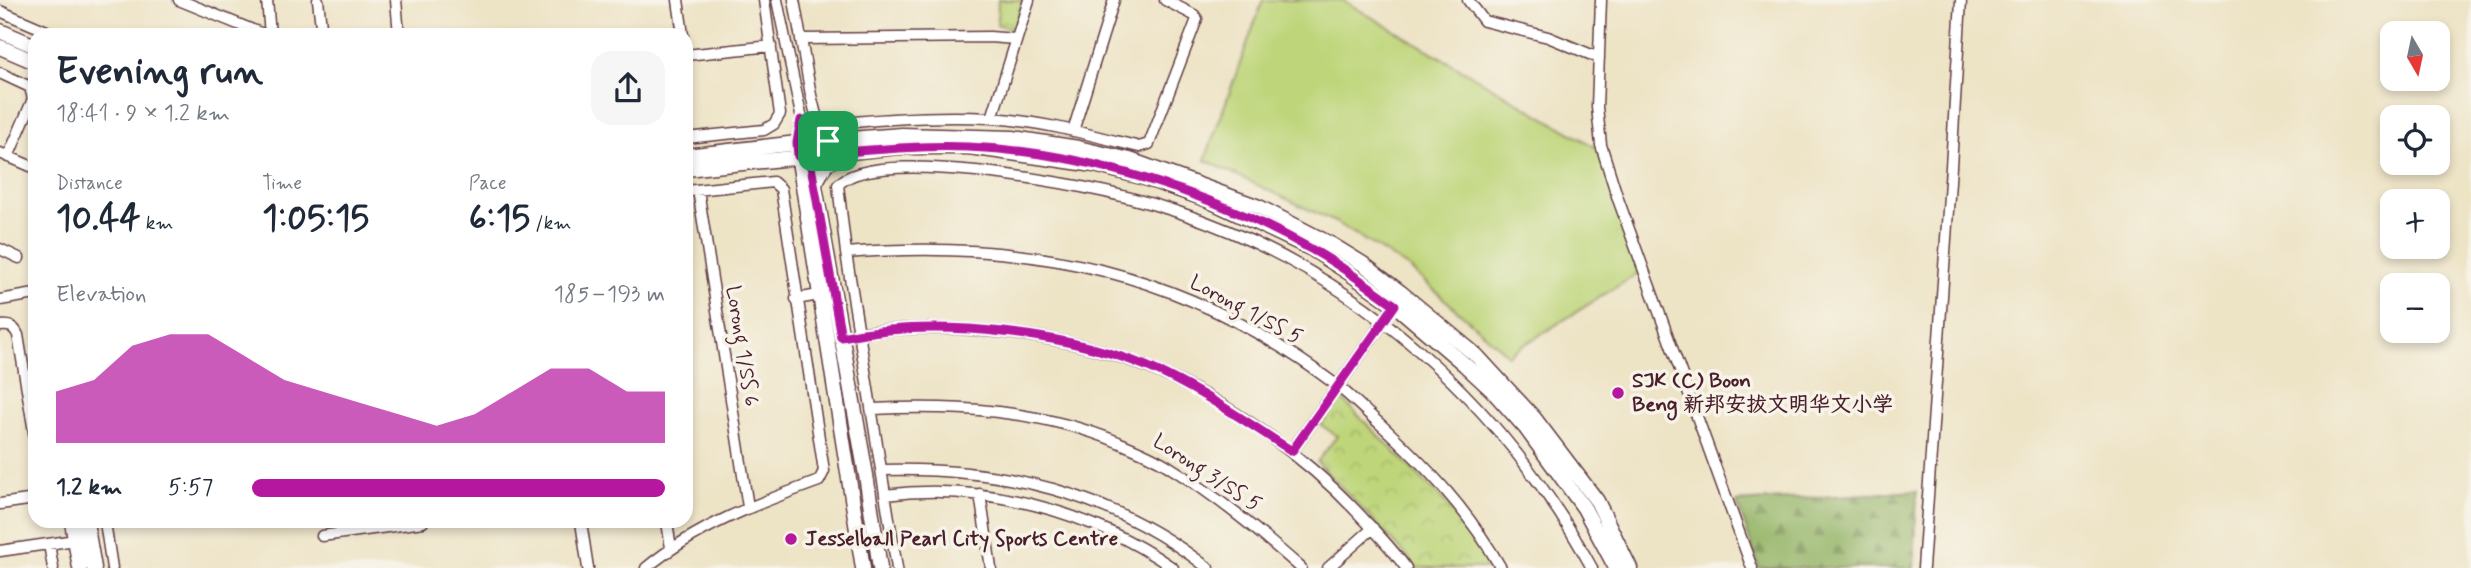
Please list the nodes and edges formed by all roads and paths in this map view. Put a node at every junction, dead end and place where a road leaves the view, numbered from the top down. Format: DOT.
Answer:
graph roads {
  1 [pos="179,0"];
  2 [pos="267,0"];
  3 [pos="318,0"];
  4 [pos="396,0"];
  5 [pos="678,0"];
  6 [pos="764,0"];
  7 [pos="777,0"];
  8 [pos="794,0"];
  9 [pos="1029,0"];
  10 [pos="1114,0"];
  11 [pos="1165,0"];
  12 [pos="1468,0"];
  13 [pos="1601,0"];
  14 [pos="1961,0"];
  15 [pos="0,10"];
  16 [pos="40,28"];
  17 [pos="249,28"];
  18 [pos="267,28"];
  19 [pos="321,28"];
  20 [pos="399,28"];
  21 [pos="682,28"];
  22 [pos="0,31"];
  23 [pos="803,39"];
  24 [pos="1016,39"];
  25 [pos="28,43"];
  26 [pos="771,46"];
  27 [pos="0,47"];
  28 [pos="693,53"];
  29 [pos="1599,58"];
  30 [pos="28,59"];
  31 [pos="0,73"];
  32 [pos="28,85"];
  33 [pos="28,109"];
  34 [pos="992,118"];
  35 [pos="1073,131"];
  36 [pos="693,137"];
  37 [pos="802,139"];
  38 [pos="851,152"];
  39 [pos="4,155"];
  40 [pos="693,155"];
  41 [pos="766,160"];
  42 [pos="28,165"];
  43 [pos="693,168"];
  44 [pos="809,188"];
  45 [pos="693,191"];
  46 [pos="693,197"];
  47 [pos="0,249"];
  48 [pos="846,253"];
  49 [pos="19,258"];
  50 [pos="28,295"];
  51 [pos="819,295"];
  52 [pos="796,299"];
  53 [pos="0,300"];
  54 [pos="1395,305"];
  55 [pos="1385,322"];
  56 [pos="4,326"];
  57 [pos="860,333"];
  58 [pos="841,337"];
  59 [pos="1336,385"];
  60 [pos="28,396"];
  61 [pos="873,409"];
  62 [pos="1292,451"];
  63 [pos="882,470"];
  64 [pos="981,494"];
  65 [pos="885,495"];
  66 [pos="28,500"];
  67 [pos="0,504"];
  68 [pos="748,507"];
  69 [pos="76,528"];
  70 [pos="85,528"];
  71 [pos="106,528"];
  72 [pos="380,528"];
  73 [pos="582,528"];
  74 [pos="668,528"];
  75 [pos="1373,528"];
  76 [pos="322,536"];
  77 [pos="82,539"];
  78 [pos="48,544"];
  79 [pos="671,548"];
  80 [pos="0,551"];
  81 [pos="53,568"];
  82 [pos="80,568"];
  83 [pos="94,568"];
  84 [pos="112,568"];
  85 [pos="588,568"];
  86 [pos="646,568"];
  87 [pos="863,568"];
  88 [pos="880,568"];
  89 [pos="897,568"];
  90 [pos="992,568"];
  91 [pos="1173,568"];
  92 [pos="1209,568"];
  93 [pos="1301,568"];
  94 [pos="1328,568"];
  95 [pos="1406,568"];
  96 [pos="1501,568"];
  97 [pos="1592,568"];
  98 [pos="1616,568"];
  99 [pos="1630,568"];
  100 [pos="1752,568"];
  101 [pos="1923,568"];
  1 -- 17 [label="street"];
  2 -- 18 [label="street"];
  3 -- 19 [label="street"];
  4 -- 20 [label="street"];
  5 -- 21 [label="street"];
  6 -- 26 [label="street"];
  7 -- 37 [label="street"];
  8 -- 23 [label="street"];
  9 -- 24 [label="street"];
  10 -- 35 [label="street"];
  11 -- 35 [label="street"];
  12 -- 29 [label="street"];
  13 -- 29 [label="street"];
  14 -- 101 [label="street"];
  15 -- 16 [label="street"];
  22 -- 25 [label="street"];
  23 -- 24 [label="street"];
  23 -- 34 [label="street"];
  24 -- 34 [label="street"];
  26 -- 28 [label="street"];
  26 -- 36 [label="street"];
  27 -- 30 [label="street"];
  29 -- 100 [label="street"];
  31 -- 32 [label="street"];
  33 -- 39 [label="street"];
  34 -- 35 [label="street"];
  37 -- 38 [label="street"];
  37 -- 40 [label="street"];
  37 -- 41 [label="street"];
  37 -- 44 [label="street"];
  37 -- 99 [label="street"];
  38 -- 44 [label="street"];
  38 -- 54 [label="street"];
  39 -- 42 [label="street"];
  41 -- 43 [label="street"];
  41 -- 44 [label="street"];
  44 -- 51 [label="street"];
  44 -- 58 [label="street"];
  45 -- 52 [label="street"];
  46 -- 68 [label="street, Lorong 1/SS 6"];
  47 -- 49 [label="street"];
  48 -- 55 [label="street"];
  48 -- 57 [label="street"];
  48 -- 59 [label="street, Lorong 1/SS 5"];
  50 -- 53 [label="street"];
  51 -- 52 [label="street"];
  51 -- 87 [label="street"];
  52 -- 68 [label="street"];
  54 -- 55 [label="street"];
  54 -- 98 [label="street"];
  55 -- 59 [label="street"];
  55 -- 97 [label="street"];
  56 -- 60 [label="street"];
  57 -- 58 [label="street"];
  57 -- 61 [label="street"];
  57 -- 62 [label="street"];
  58 -- 88 [label="street"];
  59 -- 62 [label="street"];
  59 -- 96 [label="street, Lorong 1/SS 5"];
  61 -- 63 [label="street"];
  61 -- 93 [label="street, Lorong 3/SS 5"];
  62 -- 75 [label="street"];
  63 -- 65 [label="street"];
  63 -- 92 [label="street"];
  64 -- 65 [label="street"];
  64 -- 90 [label="street"];
  64 -- 91 [label="street"];
  65 -- 89 [label="street"];
  66 -- 67 [label="street"];
  68 -- 79 [label="street"];
  69 -- 77 [label="street"];
  70 -- 77 [label="street"];
  71 -- 84 [label="street"];
  72 -- 76 [label="street"];
  73 -- 85 [label="street"];
  74 -- 79 [label="street"];
  75 -- 94 [label="street"];
  75 -- 95 [label="street"];
  77 -- 78 [label="street"];
  77 -- 82 [label="street"];
  77 -- 83 [label="street"];
  78 -- 80 [label="street"];
  78 -- 81 [label="street"];
  79 -- 86 [label="street"];
}
